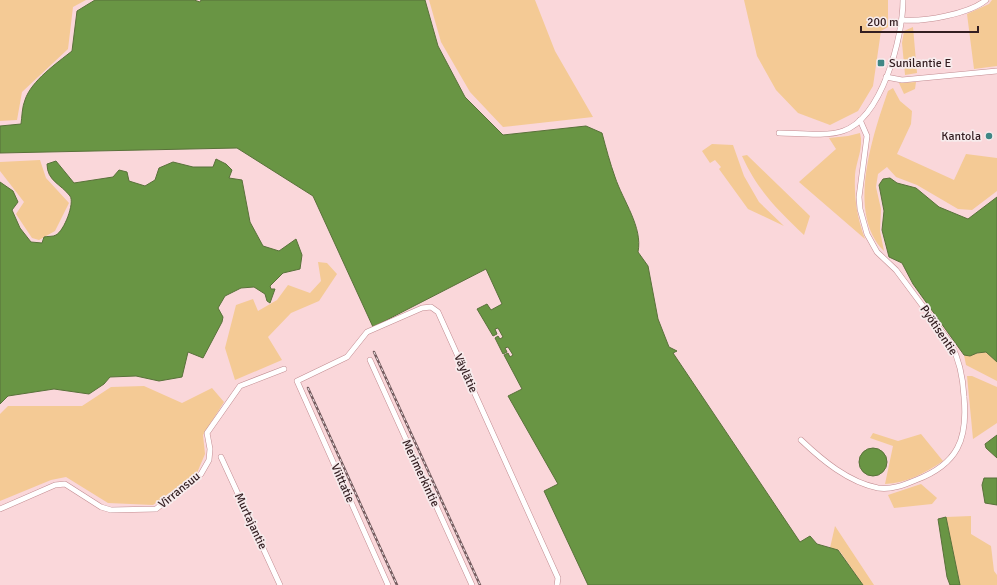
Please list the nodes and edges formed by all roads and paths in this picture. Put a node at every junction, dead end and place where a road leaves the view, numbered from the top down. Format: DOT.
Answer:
graph roads {
  1 [pos="903,0"];
  2 [pos="986,0"];
  3 [pos="902,20"];
  4 [pos="997,71"];
  5 [pos="886,77"];
  6 [pos="860,120"];
  7 [pos="779,133"];
  8 [pos="370,360"];
  9 [pos="284,369"];
  10 [pos="297,381"];
  11 [pos="801,440"];
  12 [pos="221,457"];
  13 [pos="0,509"];
  14 [pos="280,585"];
  15 [pos="388,585"];
  16 [pos="472,585"];
  17 [pos="557,585"];
  1 -- 3 [label="street"];
  2 -- 3 [label="street"];
  3 -- 5 [label="street"];
  4 -- 5 [label="street"];
  5 -- 6 [label="street"];
  6 -- 7 [label="street"];
  6 -- 11 [label="street, Pyötisentie"];
  8 -- 16 [label="street, Merimerkintie"];
  9 -- 13 [label="street, Virransuu"];
  10 -- 15 [label="street, Viittatie"];
  10 -- 17 [label="street, Väylätie"];
  12 -- 14 [label="street, Murtajantie"];
}
